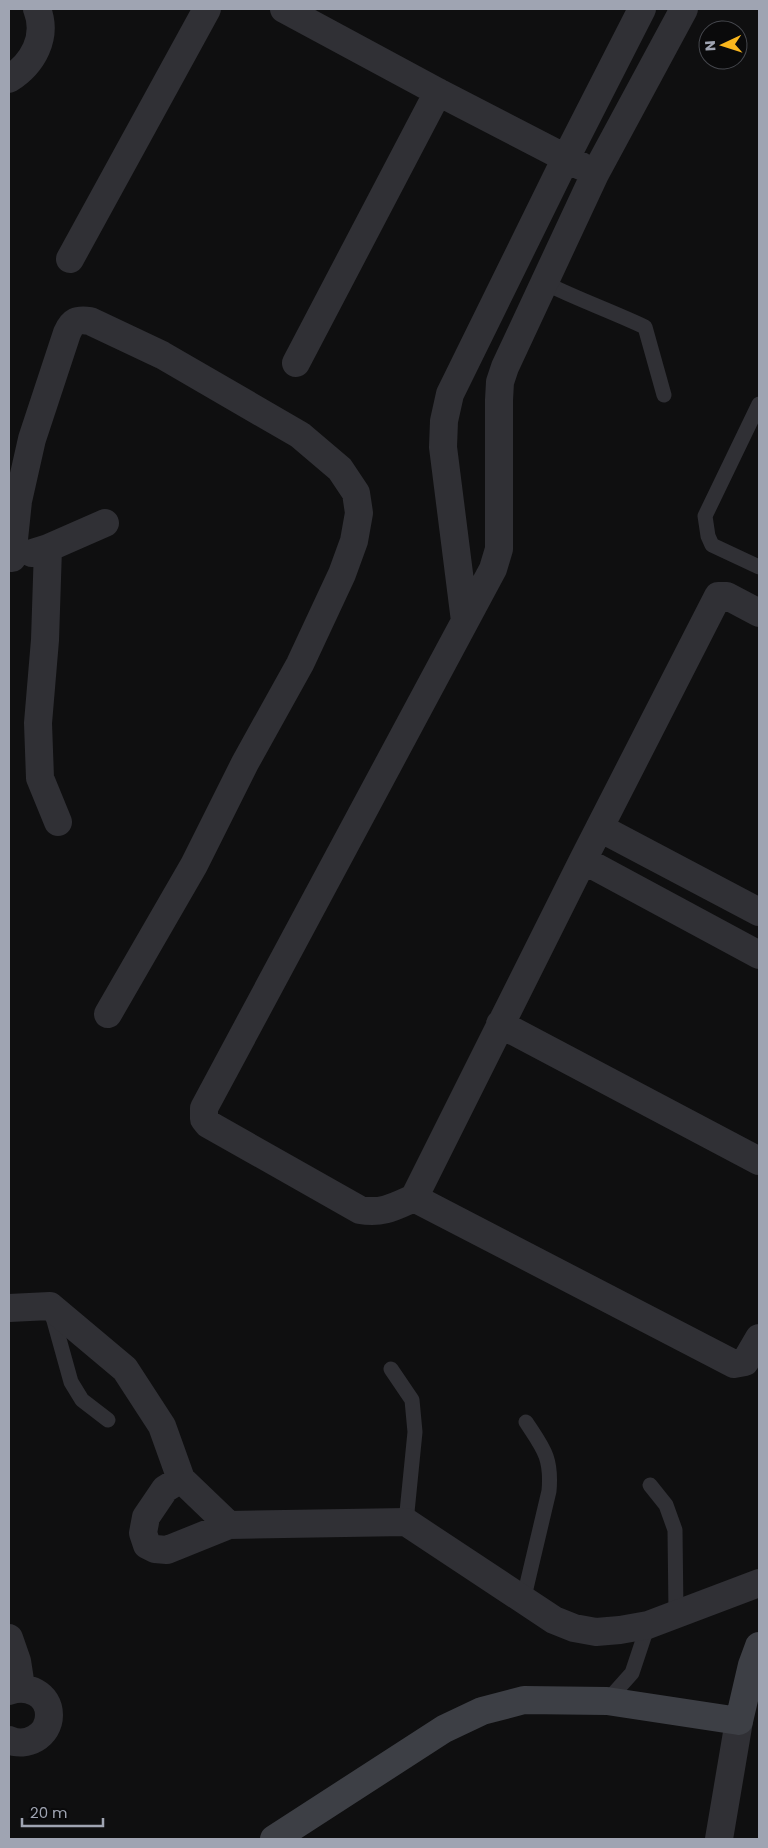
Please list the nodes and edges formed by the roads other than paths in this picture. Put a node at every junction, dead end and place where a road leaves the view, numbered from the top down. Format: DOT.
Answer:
graph roads {
  1 [pos="37,9"];
  2 [pos="207,9"];
  3 [pos="284,9"];
  4 [pos="642,9"];
  5 [pos="684,9"];
  6 [pos="9,79"];
  7 [pos="438,92"];
  8 [pos="566,158"];
  9 [pos="596,174"];
  10 [pos="70,259"];
  11 [pos="545,283"];
  12 [pos="296,363"];
  13 [pos="664,395"];
  14 [pos="759,404"];
  15 [pos="105,523"];
  16 [pos="48,548"];
  17 [pos="10,558"];
  18 [pos="759,567"];
  19 [pos="759,613"];
  20 [pos="466,621"];
  21 [pos="58,822"];
  22 [pos="600,828"];
  23 [pos="583,860"];
  24 [pos="759,912"];
  25 [pos="757,948"];
  26 [pos="108,1014"];
  27 [pos="500,1024"];
  28 [pos="759,1161"];
  29 [pos="414,1198"];
  30 [pos="50,1306"];
  31 [pos="9,1308"];
  32 [pos="759,1338"];
  33 [pos="392,1369"];
  34 [pos="108,1420"];
  35 [pos="526,1422"];
  36 [pos="181,1479"];
  37 [pos="650,1485"];
  38 [pos="406,1522"];
  39 [pos="229,1525"];
  40 [pos="759,1583"];
  41 [pos="523,1600"];
  42 [pos="676,1613"];
  43 [pos="648,1625"];
  44 [pos="9,1638"];
  45 [pos="757,1660"];
  46 [pos="15,1689"];
  47 [pos="607,1700"];
  48 [pos="738,1722"];
  49 [pos="9,1740"];
  50 [pos="274,1839"];
  51 [pos="719,1839"];
  1 -- 6 [label="street"];
  2 -- 10 [label="street"];
  3 -- 7 [label="street"];
  4 -- 8 [label="street"];
  5 -- 9 [label="street"];
  7 -- 8 [label="street"];
  7 -- 12 [label="street"];
  8 -- 9 [label="street"];
  8 -- 20 [label="street"];
  9 -- 11 [label="street"];
  11 -- 13 [label="lane"];
  11 -- 20 [label="street"];
  14 -- 18 [label="lane"];
  15 -- 16 [label="street"];
  16 -- 17 [label="street"];
  16 -- 21 [label="street"];
  17 -- 26 [label="street"];
  19 -- 22 [label="street"];
  20 -- 29 [label="street"];
  22 -- 23 [label="street"];
  22 -- 24 [label="street"];
  23 -- 25 [label="street"];
  23 -- 27 [label="street"];
  27 -- 28 [label="street"];
  27 -- 29 [label="street"];
  29 -- 32 [label="street"];
  30 -- 31 [label="street"];
  30 -- 34 [label="lane"];
  30 -- 36 [label="street"];
  33 -- 38 [label="lane"];
  35 -- 41 [label="lane"];
  36 -- 39 [label="street"];
  36 -- 39 [label="street"];
  37 -- 42 [label="lane"];
  38 -- 39 [label="street"];
  38 -- 41 [label="street"];
  40 -- 42 [label="street"];
  41 -- 43 [label="street"];
  42 -- 43 [label="street"];
  43 -- 47 [label="lane"];
  44 -- 46 [label="street"];
  45 -- 48 [label="main road"];
  46 -- 49 [label="street"];
  47 -- 48 [label="main road"];
  47 -- 50 [label="main road"];
  48 -- 51 [label="street"];
}
